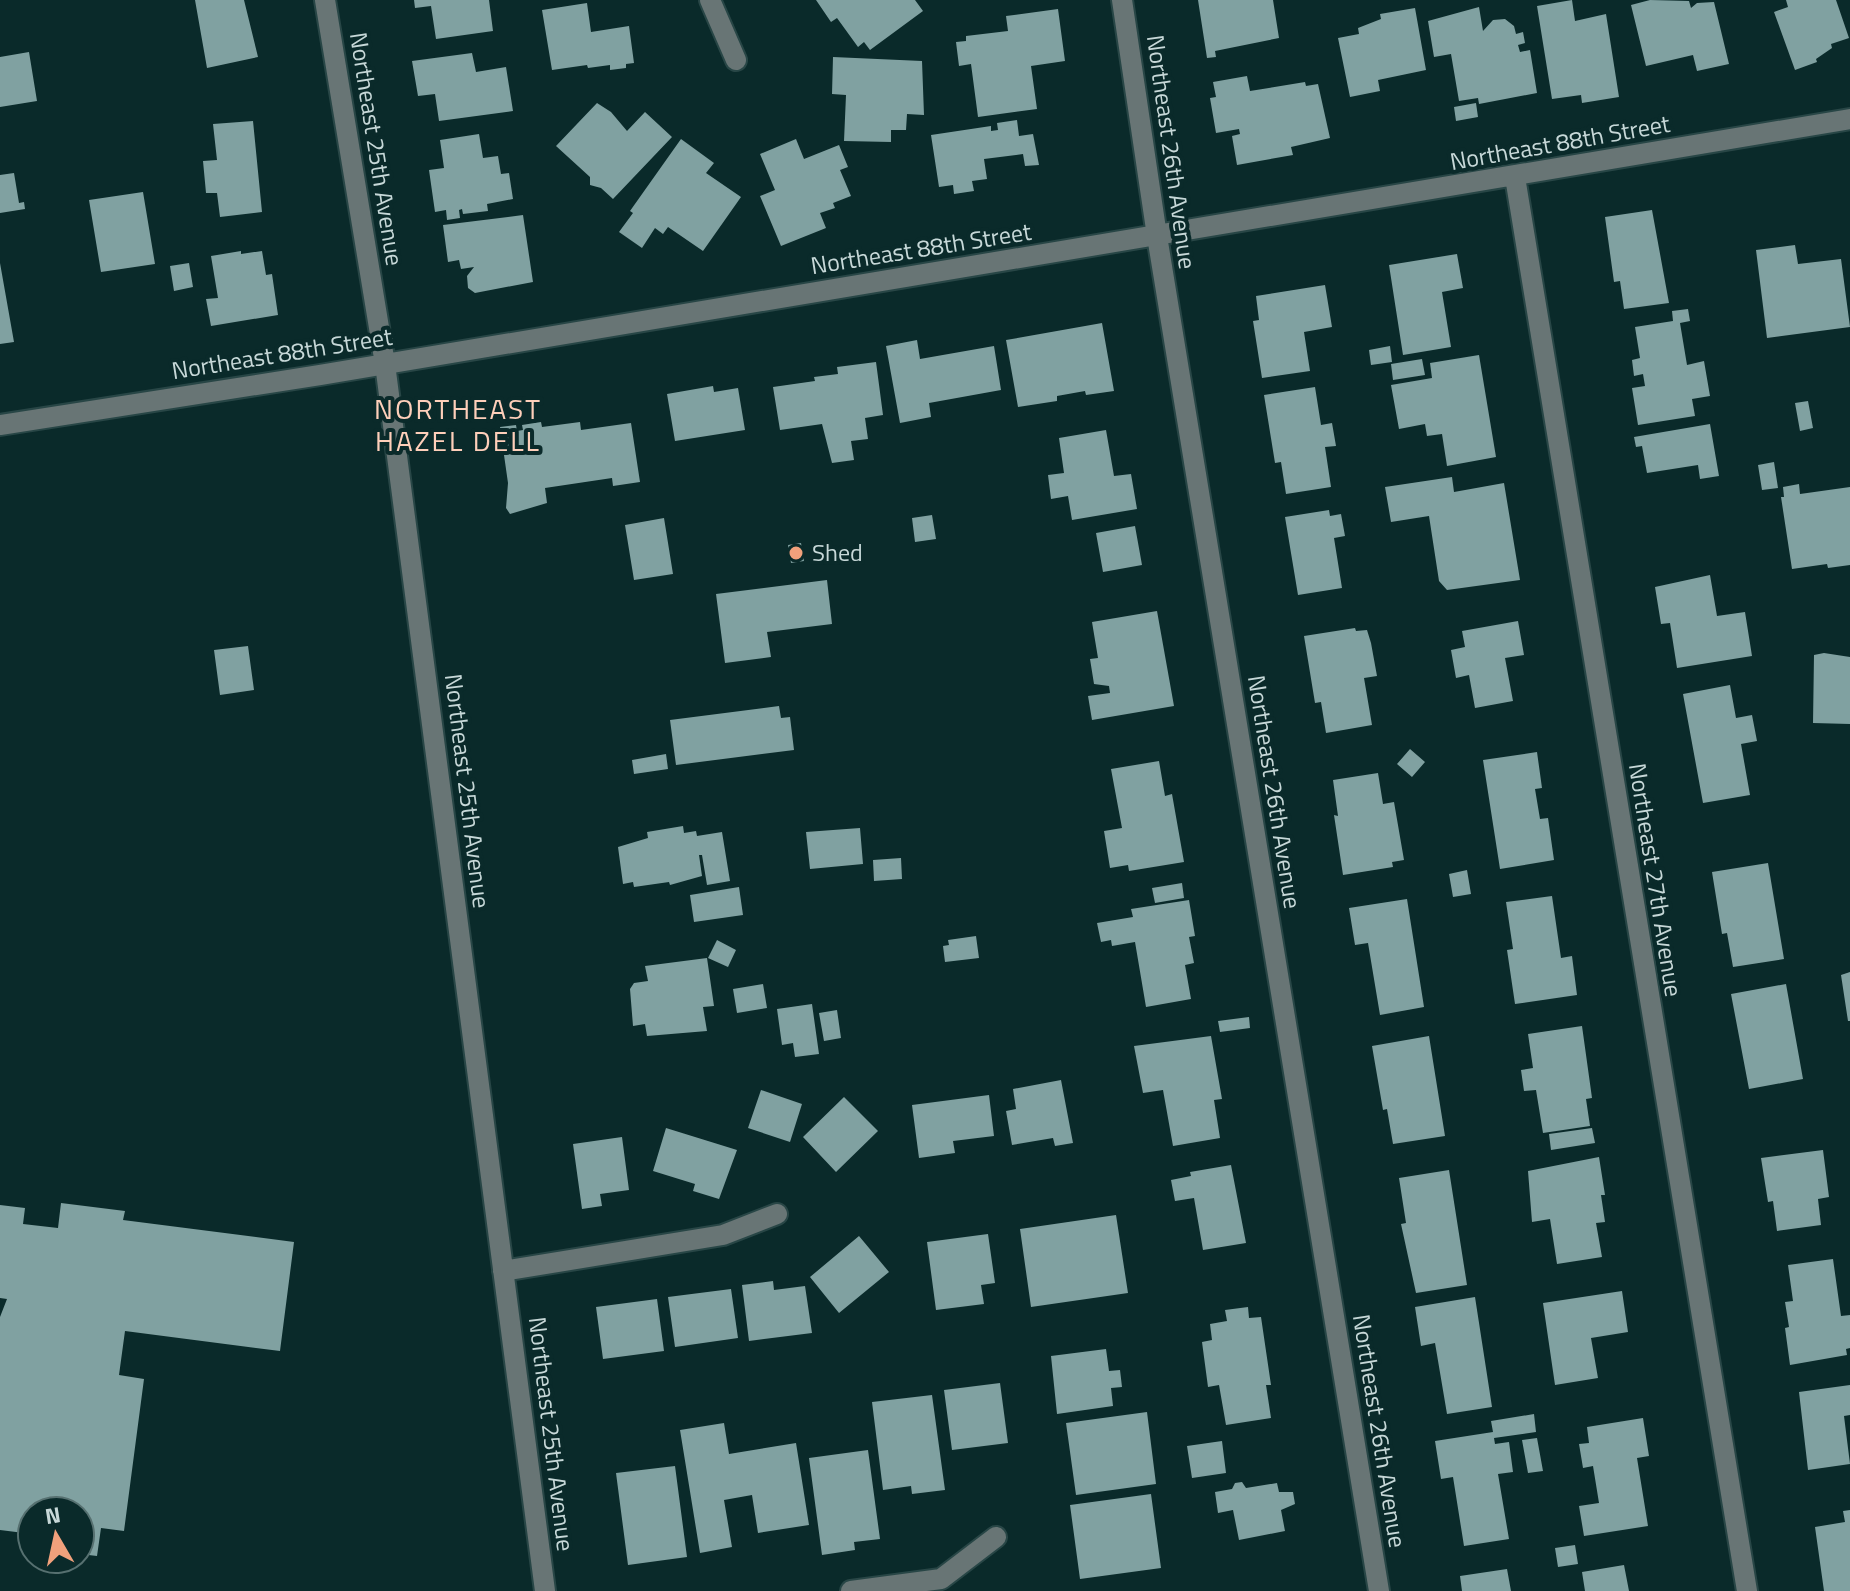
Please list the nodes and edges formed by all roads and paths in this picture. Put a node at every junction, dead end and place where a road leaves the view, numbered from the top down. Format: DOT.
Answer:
graph roads {
  1 [pos="325,0"];
  2 [pos="710,0"];
  3 [pos="1122,0"];
  4 [pos="736,60"];
  5 [pos="1850,119"];
  6 [pos="1515,177"];
  7 [pos="1157,236"];
  8 [pos="385,364"];
  9 [pos="0,425"];
  10 [pos="777,1214"];
  11 [pos="503,1271"];
  12 [pos="996,1537"];
  13 [pos="545,1591"];
  14 [pos="851,1591"];
  15 [pos="1379,1591"];
  16 [pos="1747,1591"];
  1 -- 8 [label="street, Northeast 25th Avenue"];
  2 -- 4 [label="street"];
  3 -- 7 [label="street, Northeast 26th Avenue"];
  5 -- 6 [label="street, Northeast 88th Street"];
  6 -- 7 [label="street, Northeast 88th Street"];
  6 -- 16 [label="street, Northeast 27th Avenue"];
  7 -- 8 [label="street, Northeast 88th Street"];
  7 -- 15 [label="street, Northeast 26th Avenue"];
  8 -- 9 [label="street, Northeast 88th Street"];
  8 -- 11 [label="street, Northeast 25th Avenue"];
  10 -- 11 [label="street"];
  11 -- 13 [label="street, Northeast 25th Avenue"];
  12 -- 14 [label="street"];
}
